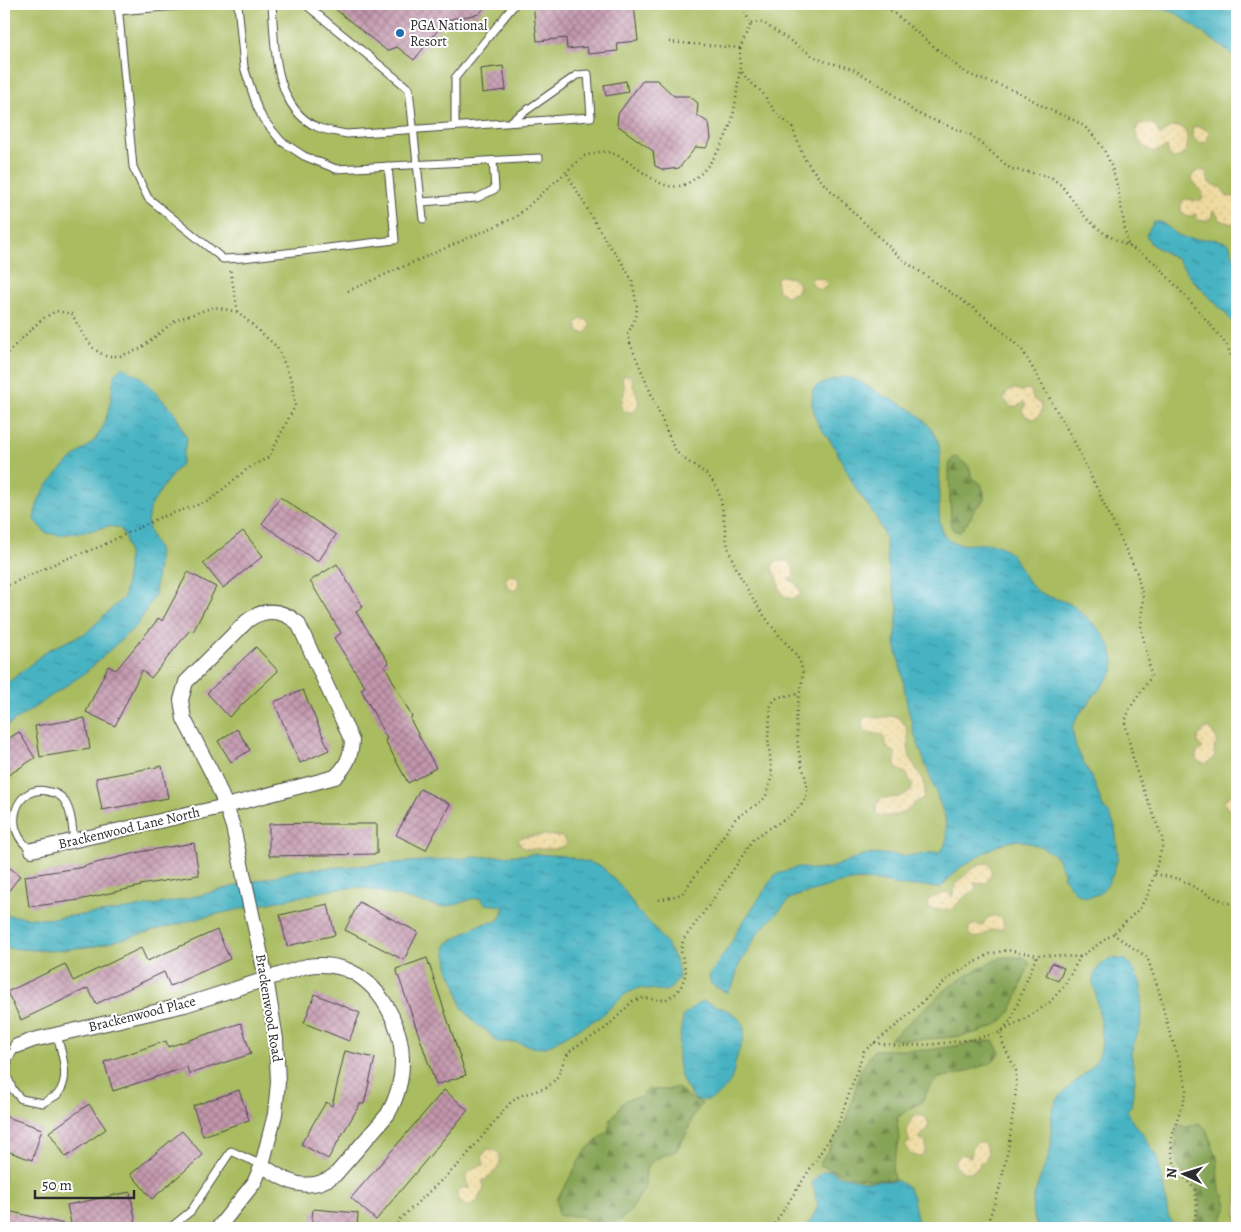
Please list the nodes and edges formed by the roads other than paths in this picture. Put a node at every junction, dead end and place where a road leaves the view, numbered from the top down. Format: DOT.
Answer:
graph roads {
  1 [pos="200,4"];
  2 [pos="238,4"];
  3 [pos="272,4"];
  4 [pos="305,4"];
  5 [pos="515,4"];
  6 [pos="118,7"];
  7 [pos="510,122"];
  8 [pos="455,126"];
  9 [pos="414,130"];
  10 [pos="539,158"];
  11 [pos="493,161"];
  12 [pos="417,165"];
  13 [pos="388,166"];
  14 [pos="421,202"];
  15 [pos="424,219"];
  16 [pos="226,806"];
  17 [pos="74,840"];
  18 [pos="32,850"];
  19 [pos="266,978"];
  20 [pos="56,1034"];
  21 [pos="17,1046"];
  22 [pos="262,1165"];
  23 [pos="170,1228"];
  24 [pos="218,1228"];
  1 -- 6 [label="lane"];
  2 -- 13 [label="lane"];
  3 -- 9 [label="lane"];
  4 -- 9 [label="lane"];
  5 -- 8 [label="lane"];
  6 -- 13 [label="lane"];
  7 -- 7 [label="lane"];
  7 -- 8 [label="lane"];
  8 -- 9 [label="lane"];
  9 -- 12 [label="lane"];
  10 -- 11 [label="lane"];
  11 -- 12 [label="lane"];
  11 -- 14 [label="lane"];
  12 -- 13 [label="lane"];
  12 -- 14 [label="lane"];
  14 -- 15 [label="lane"];
  16 -- 16 [label="street"];
  16 -- 17 [label="street, Brackenwood Lane North"];
  16 -- 19 [label="street, Brackenwood Road"];
  17 -- 18 [label="street, Brackenwood Lane North"];
  17 -- 18 [label="lane"];
  19 -- 20 [label="street, Brackenwood Place"];
  19 -- 22 [label="street, Brackenwood Road"];
  19 -- 22 [label="street, Brackenwood Place"];
  20 -- 21 [label="street, Brackenwood Place"];
  20 -- 21 [label="lane"];
  22 -- 23 [label="lane"];
  22 -- 24 [label="street, Brackenwood Road"];
}
